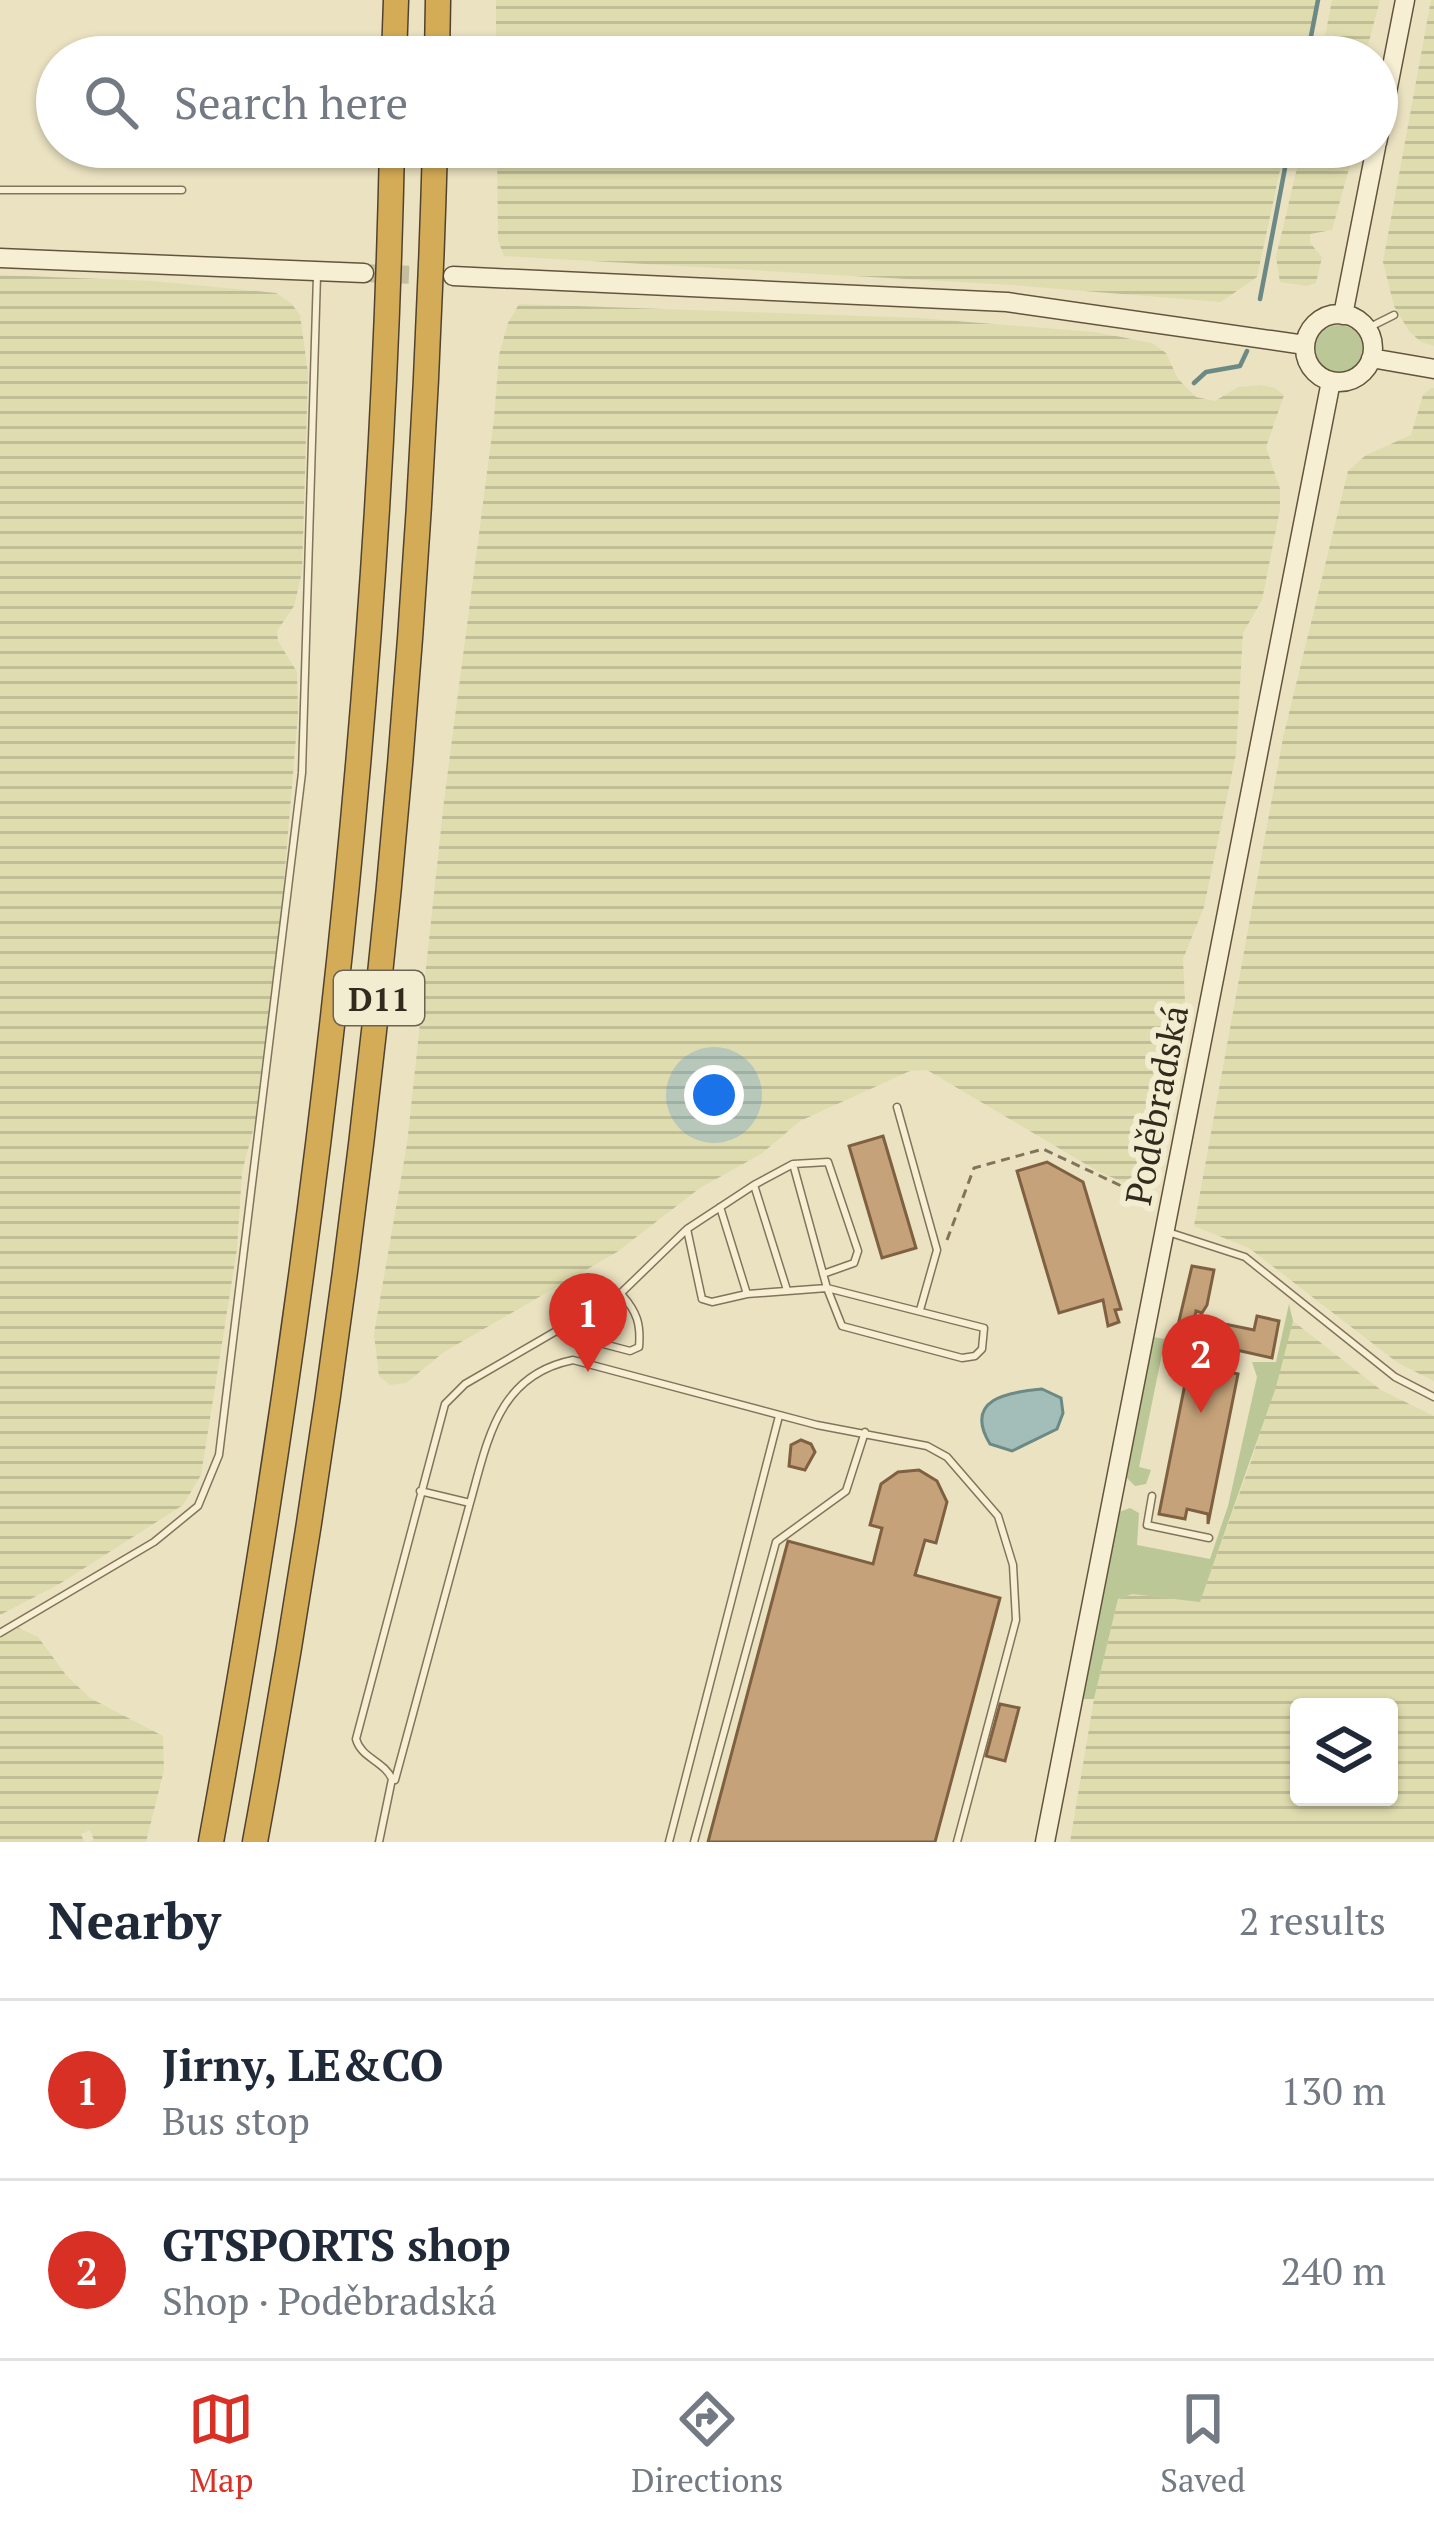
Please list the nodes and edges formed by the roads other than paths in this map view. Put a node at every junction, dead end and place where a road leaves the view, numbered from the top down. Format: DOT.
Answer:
graph roads {
  1 [pos="395,0"];
  2 [pos="438,0"];
  3 [pos="1405,0"];
  4 [pos="394,36"];
  5 [pos="437,36"];
  6 [pos="1398,36"];
  7 [pos="391,168"];
  8 [pos="433,168"];
  9 [pos="1372,168"];
  10 [pos="0,190"];
  11 [pos="182,190"];
  12 [pos="0,258"];
  13 [pos="317,271"];
  14 [pos="364,273"];
  15 [pos="453,276"];
  16 [pos="1343,315"];
  17 [pos="1394,315"];
  18 [pos="1366,329"];
  19 [pos="1305,345"];
  20 [pos="1371,358"];
  21 [pos="1434,369"];
  22 [pos="1331,381"];
  23 [pos="896,1107"];
  24 [pos="793,1164"];
  25 [pos="754,1185"];
  26 [pos="720,1207"];
  27 [pos="687,1229"];
  28 [pos="1165,1232"];
  29 [pos="823,1274"];
  30 [pos="826,1288"];
  31 [pos="787,1290"];
  32 [pos="620,1294"];
  33 [pos="747,1294"];
  34 [pos="920,1310"];
  35 [pos="554,1331"];
  36 [pos="1434,1397"];
  37 [pos="779,1415"];
  38 [pos="865,1432"];
  39 [pos="420,1491"];
  40 [pos="1152,1496"];
  41 [pos="470,1502"];
  42 [pos="1209,1538"];
  43 [pos="0,1633"];
  44 [pos="392,1789"];
  45 [pos="211,1842"];
  46 [pos="255,1842"];
  47 [pos="379,1842"];
  48 [pos="669,1842"];
  49 [pos="694,1842"];
  50 [pos="958,1842"];
  51 [pos="1045,1842"];
  1 -- 4 [label="highway"];
  2 -- 5 [label="highway"];
  3 -- 6 [label="main road"];
  7 -- 45 [label="highway, D11"];
  8 -- 46 [label="highway, D11"];
  9 -- 16 [label="main road"];
  10 -- 11 [label="lane"];
  12 -- 13 [label="main road"];
  13 -- 14 [label="main road"];
  13 -- 43 [label="lane"];
  15 -- 19 [label="main road"];
  16 -- 18 [label="main road"];
  16 -- 19 [label="main road"];
  17 -- 18 [label="lane"];
  18 -- 20 [label="main road"];
  19 -- 22 [label="main road"];
  20 -- 21 [label="main road"];
  20 -- 22 [label="main road"];
  22 -- 28 [label="main road, Poděbradská"];
  23 -- 34 [label="lane"];
  24 -- 25 [label="lane"];
  24 -- 29 [label="lane"];
  24 -- 29 [label="lane"];
  25 -- 26 [label="lane"];
  25 -- 31 [label="lane"];
  26 -- 27 [label="lane"];
  26 -- 33 [label="lane"];
  27 -- 32 [label="lane"];
  27 -- 33 [label="lane"];
  28 -- 36 [label="lane"];
  28 -- 51 [label="main road, Poděbradská"];
  29 -- 30 [label="lane"];
  30 -- 31 [label="lane"];
  30 -- 34 [label="lane"];
  30 -- 34 [label="lane"];
  31 -- 33 [label="lane"];
  32 -- 35 [label="lane"];
  32 -- 35 [label="lane"];
  35 -- 39 [label="lane"];
  37 -- 38 [label="lane"];
  37 -- 41 [label="lane"];
  37 -- 48 [label="lane"];
  38 -- 49 [label="lane"];
  38 -- 50 [label="lane"];
  39 -- 41 [label="lane"];
  39 -- 44 [label="lane"];
  40 -- 42 [label="lane"];
  41 -- 44 [label="lane"];
  44 -- 47 [label="lane"];
}
